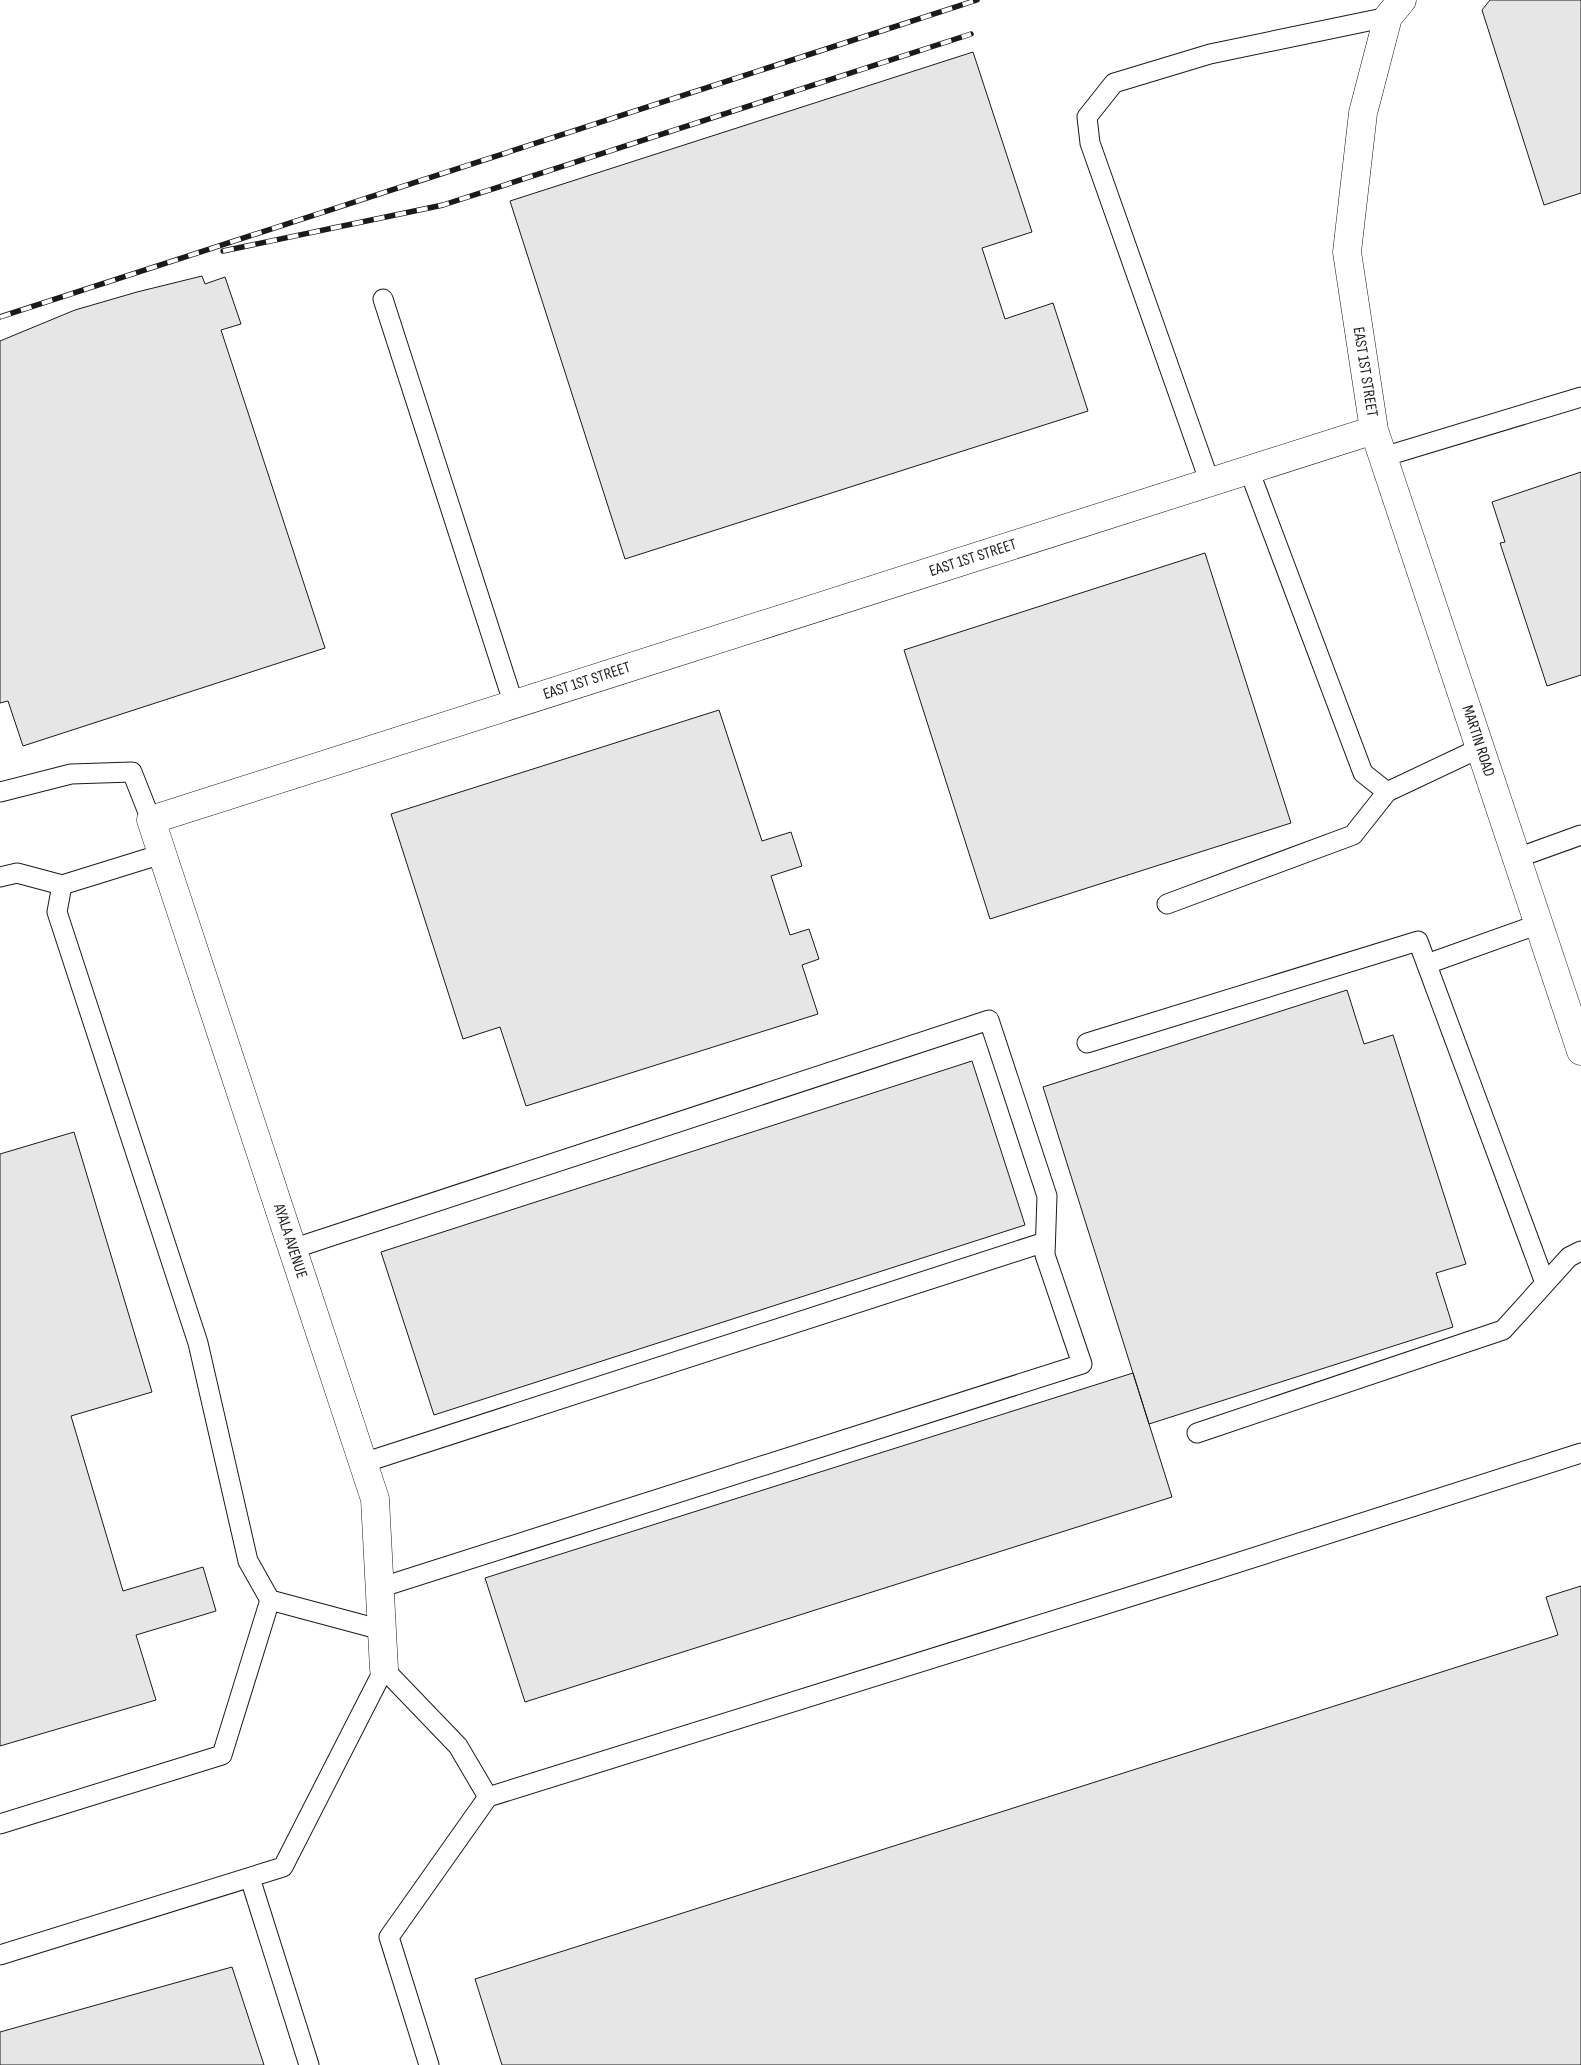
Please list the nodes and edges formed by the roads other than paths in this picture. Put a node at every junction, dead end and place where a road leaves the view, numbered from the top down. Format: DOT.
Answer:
graph roads {
  1 [pos="1395,9"];
  2 [pos="383,299"];
  3 [pos="1581,397"];
  4 [pos="1374,430"];
  5 [pos="1383,457"];
  6 [pos="1249,470"];
  7 [pos="1210,483"];
  8 [pos="514,705"];
  9 [pos="1480,748"];
  10 [pos="0,792"];
  11 [pos="1388,792"];
  12 [pos="151,820"];
  13 [pos="1581,836"];
  14 [pos="162,854"];
  15 [pos="1517,858"];
  16 [pos="0,877"];
  17 [pos="62,885"];
  18 [pos="1167,904"];
  19 [pos="1539,924"];
  20 [pos="1427,964"];
  21 [pos="1087,1043"];
  22 [pos="1581,1051"];
  23 [pos="1045,1242"];
  24 [pos="292,1249"];
  25 [pos="1581,1251"];
  26 [pos="1545,1283"];
  27 [pos="1197,1433"];
  28 [pos="1581,1453"];
  29 [pos="363,1464"];
  30 [pos="380,1588"];
  31 [pos="270,1600"];
  32 [pos="382,1630"];
  33 [pos="384,1669"];
  34 [pos="488,1797"];
  35 [pos="0,1824"];
  36 [pos="250,1878"];
  37 [pos="0,1955"];
  38 [pos="309,2065"];
  39 [pos="429,2065"];
  1 -- 4 [label="street, EAST 1ST STREET"];
  1 -- 7 [label="lane"];
  2 -- 8 [label="lane"];
  3 -- 5 [label="lane"];
  4 -- 5 [label="street, MARTIN ROAD"];
  4 -- 6 [label="street, EAST 1ST STREET"];
  5 -- 9 [label="street, MARTIN ROAD"];
  6 -- 7 [label="street, EAST 1ST STREET"];
  6 -- 11 [label="lane"];
  7 -- 8 [label="street, EAST 1ST STREET"];
  8 -- 12 [label="street, EAST 1ST STREET"];
  9 -- 11 [label="lane"];
  9 -- 15 [label="street, MARTIN ROAD"];
  10 -- 12 [label="lane"];
  11 -- 18 [label="lane"];
  12 -- 14 [label="street, AYALA AVENUE"];
  13 -- 15 [label="lane"];
  14 -- 17 [label="lane"];
  14 -- 24 [label="street, AYALA AVENUE"];
  15 -- 19 [label="street, MARTIN ROAD"];
  16 -- 17 [label="lane"];
  17 -- 31 [label="lane"];
  19 -- 20 [label="lane"];
  19 -- 22 [label="street, MARTIN ROAD"];
  20 -- 21 [label="lane"];
  20 -- 26 [label="lane"];
  23 -- 24 [label="lane"];
  23 -- 29 [label="lane"];
  23 -- 30 [label="lane"];
  24 -- 29 [label="street, AYALA AVENUE"];
  25 -- 26 [label="lane"];
  26 -- 27 [label="lane"];
  28 -- 34 [label="lane"];
  29 -- 30 [label="street, AYALA AVENUE"];
  30 -- 32 [label="street, AYALA AVENUE"];
  31 -- 32 [label="lane"];
  31 -- 35 [label="lane"];
  32 -- 33 [label="street, AYALA AVENUE"];
  33 -- 34 [label="lane"];
  33 -- 36 [label="lane"];
  34 -- 39 [label="lane"];
  36 -- 37 [label="lane"];
  36 -- 38 [label="lane"];
}
